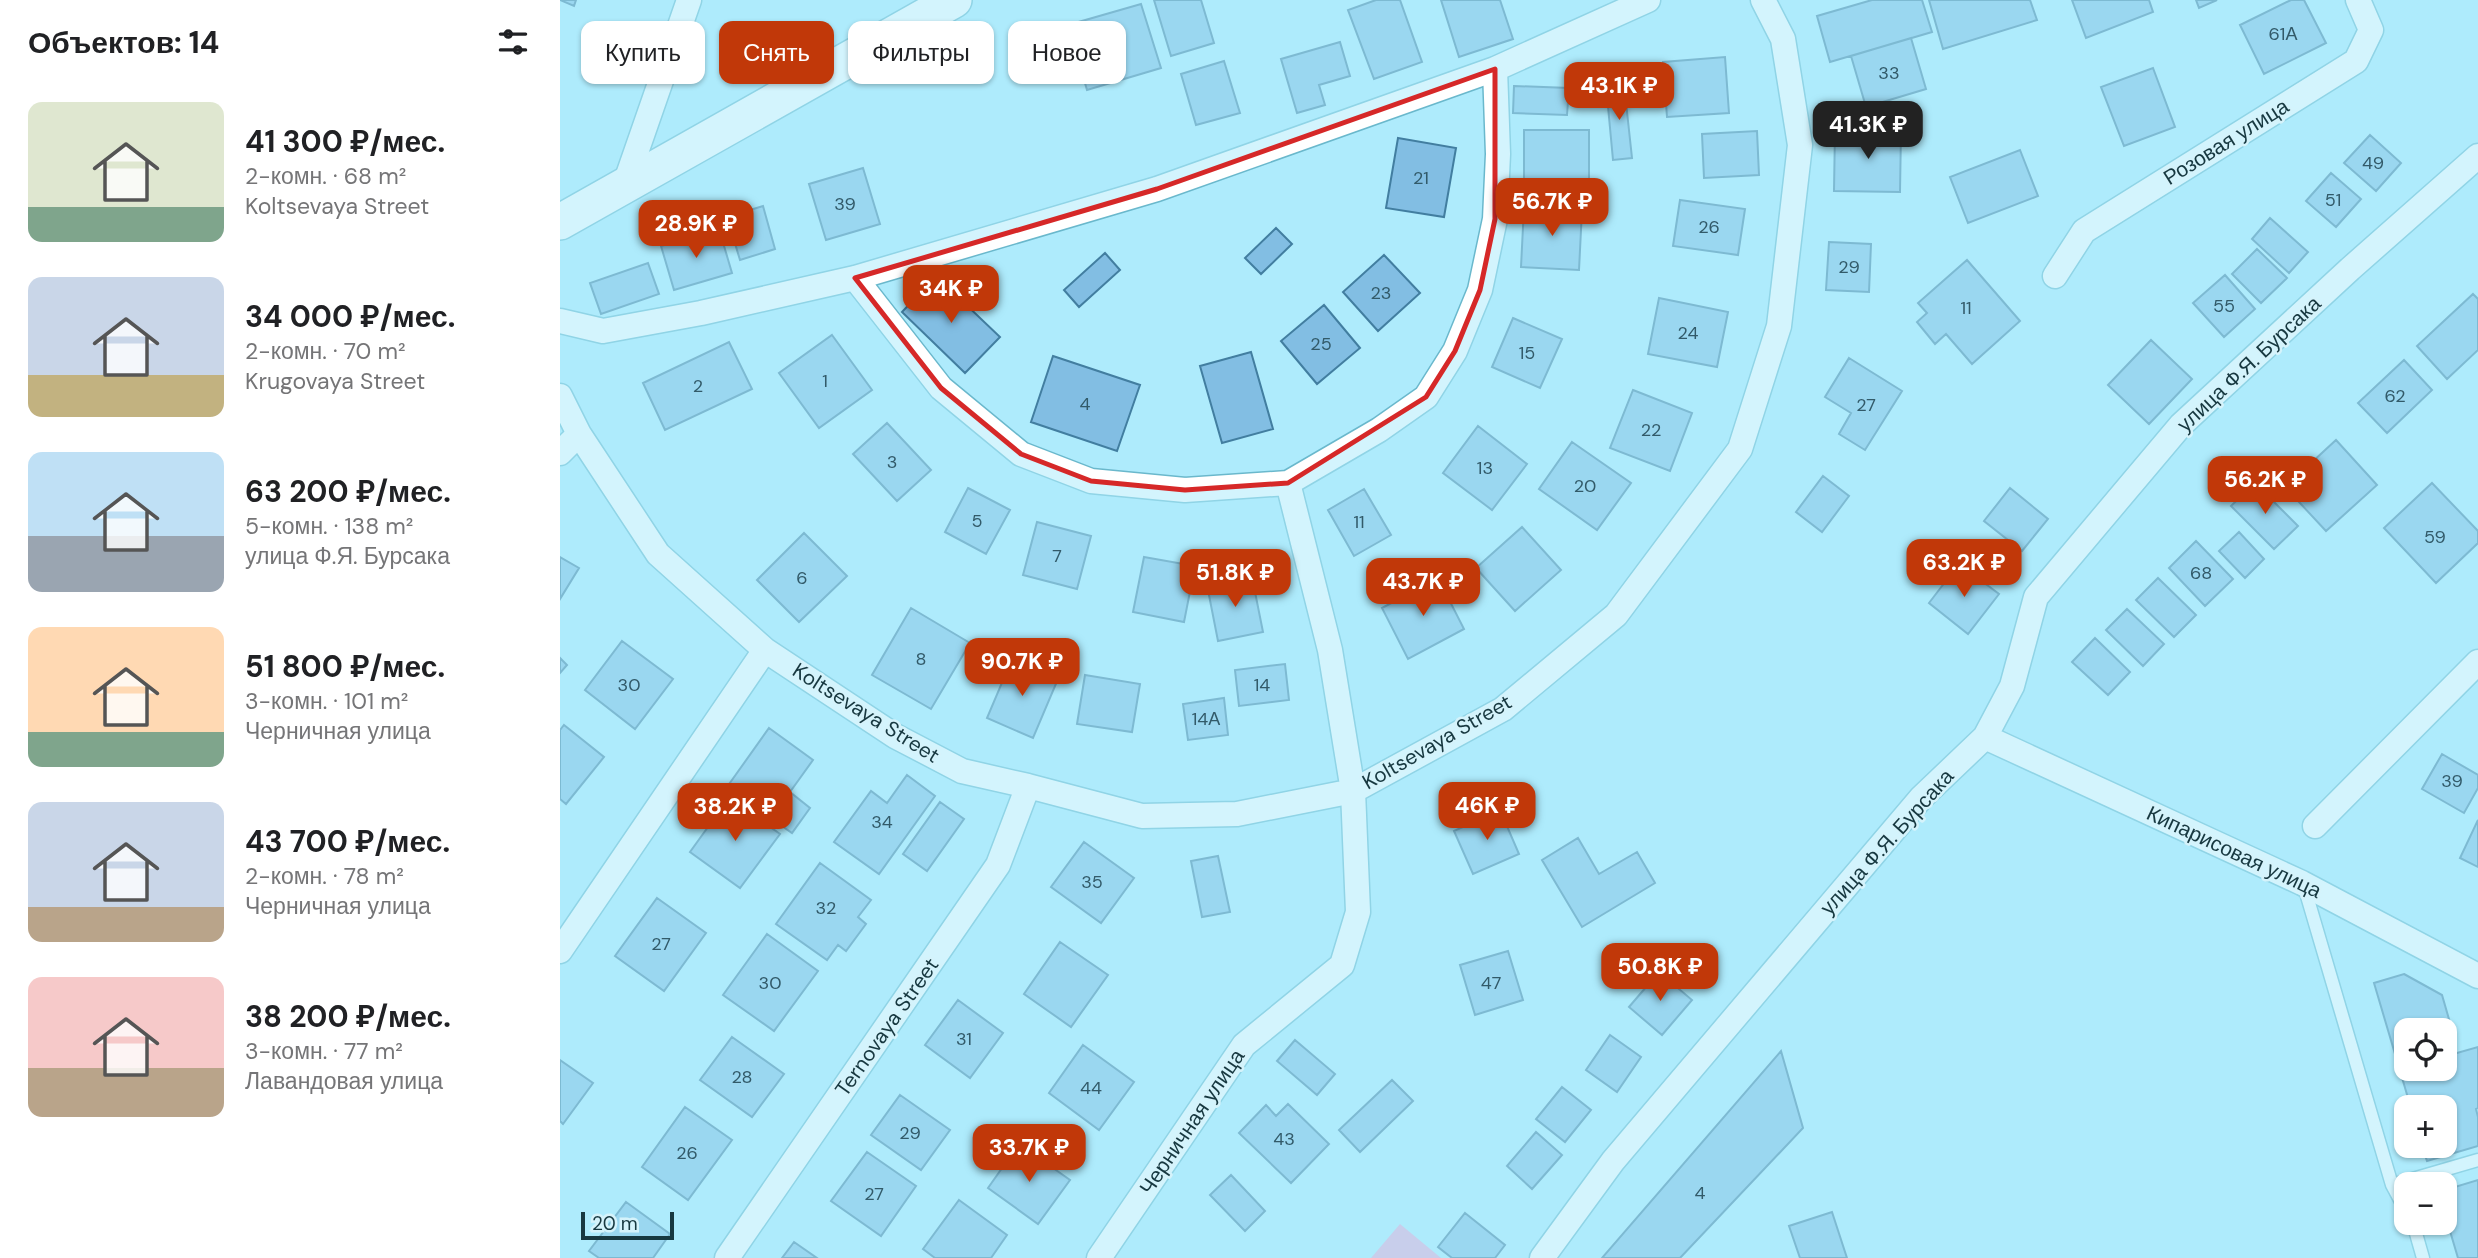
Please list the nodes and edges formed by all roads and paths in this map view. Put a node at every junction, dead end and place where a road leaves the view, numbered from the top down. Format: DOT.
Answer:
graph roads {
  1 [pos="689,0"];
  2 [pos="954,0"];
  3 [pos="1648,0"];
  4 [pos="1763,0"];
  5 [pos="2358,0"];
  6 [pos="1496,69"];
  7 [pos="2478,156"];
  8 [pos="625,184"];
  9 [pos="560,222"];
  10 [pos="2055,276"];
  11 [pos="855,278"];
  12 [pos="560,321"];
  13 [pos="560,396"];
  14 [pos="579,435"];
  15 [pos="560,453"];
  16 [pos="1288,484"];
  17 [pos="765,650"];
  18 [pos="2478,662"];
  19 [pos="1985,737"];
  20 [pos="1028,786"];
  21 [pos="1353,791"];
  22 [pos="2315,826"];
  23 [pos="2302,883"];
  24 [pos="560,951"];
  25 [pos="2478,976"];
  26 [pos="2478,1160"];
  27 [pos="2392,1185"];
  28 [pos="2394,1189"];
  29 [pos="2416,1235"];
  30 [pos="727,1258"];
  31 [pos="1099,1258"];
  32 [pos="1542,1258"];
  33 [pos="2423,1258"];
  1 -- 8 [label="street"];
  2 -- 8 [label="main road"];
  3 -- 6 [label="street"];
  4 -- 21 [label="street, Koltsevaya Street"];
  5 -- 10 [label="street, Розовая улица"];
  6 -- 11 [label="street"];
  6 -- 16 [label="street"];
  7 -- 19 [label="street, улица Ф.Я. Бурсака"];
  8 -- 9 [label="main road"];
  11 -- 12 [label="street"];
  11 -- 16 [label="street"];
  13 -- 14 [label="street, Koltsevaya Street"];
  14 -- 15 [label="street"];
  14 -- 17 [label="street, Koltsevaya Street"];
  16 -- 21 [label="street, Черничная улица"];
  17 -- 20 [label="street, Koltsevaya Street"];
  17 -- 24 [label="street"];
  18 -- 22 [label="street"];
  19 -- 23 [label="street, Кипарисовая улица"];
  19 -- 32 [label="street, улица Ф.Я. Бурсака"];
  20 -- 21 [label="street, Koltsevaya Street"];
  20 -- 30 [label="street, Ternovaya Street"];
  21 -- 31 [label="street, Черничная улица"];
  23 -- 25 [label="street, Кипарисовая улица"];
  23 -- 27 [label="lane"];
  26 -- 27 [label="lane"];
  27 -- 28 [label="lane"];
  29 -- 33 [label="lane"];
}
